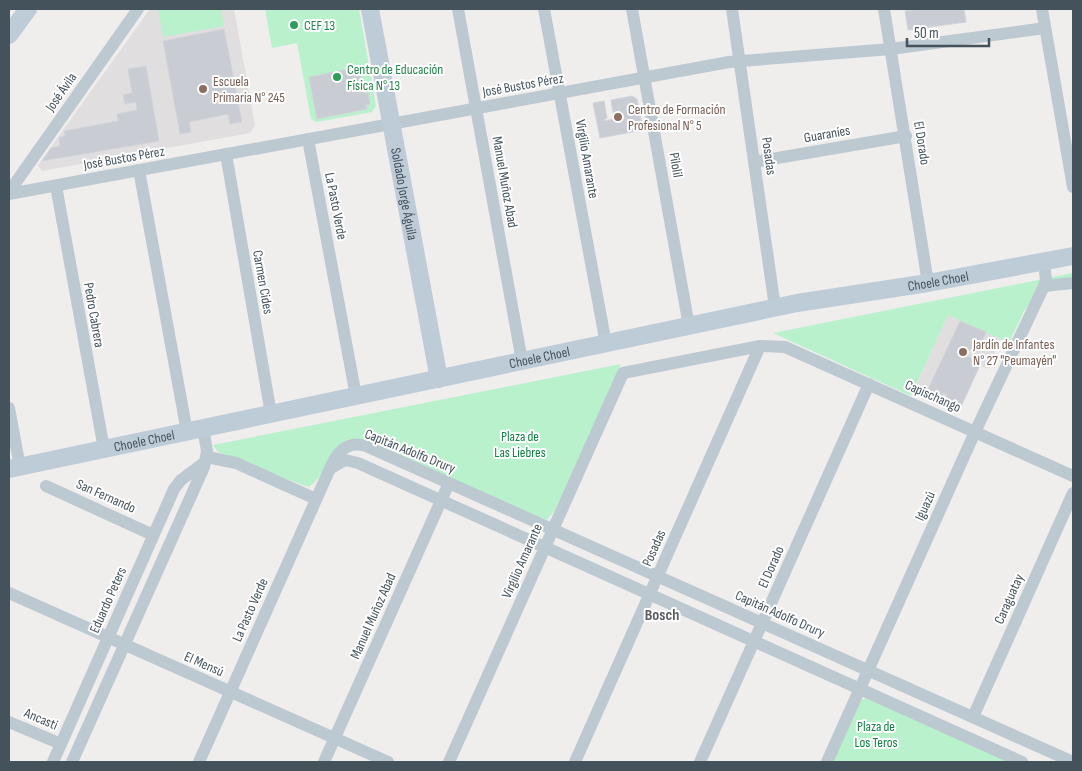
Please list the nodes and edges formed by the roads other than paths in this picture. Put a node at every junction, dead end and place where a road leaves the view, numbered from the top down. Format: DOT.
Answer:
graph roads {
  1 [pos="28,9"];
  2 [pos="138,9"];
  3 [pos="370,9"];
  4 [pos="458,9"];
  5 [pos="544,9"];
  6 [pos="632,9"];
  7 [pos="732,9"];
  8 [pos="884,9"];
  9 [pos="1042,9"];
  10 [pos="1045,28"];
  11 [pos="9,35"];
  12 [pos="891,49"];
  13 [pos="740,61"];
  14 [pos="644,77"];
  15 [pos="560,93"];
  16 [pos="476,108"];
  17 [pos="392,124"];
  18 [pos="906,136"];
  19 [pos="308,139"];
  20 [pos="226,154"];
  21 [pos="754,162"];
  22 [pos="140,170"];
  23 [pos="56,186"];
  24 [pos="1073,187"];
  25 [pos="9,193"];
  26 [pos="1073,256"];
  27 [pos="1044,262"];
  28 [pos="928,283"];
  29 [pos="1073,283"];
  30 [pos="1044,286"];
  31 [pos="775,308"];
  32 [pos="690,326"];
  33 [pos="606,344"];
  34 [pos="760,346"];
  35 [pos="522,361"];
  36 [pos="439,379"];
  37 [pos="869,384"];
  38 [pos="356,396"];
  39 [pos="9,408"];
  40 [pos="271,414"];
  41 [pos="195,430"];
  42 [pos="975,432"];
  43 [pos="104,449"];
  44 [pos="206,459"];
  45 [pos="14,468"];
  46 [pos="329,470"];
  47 [pos="1073,476"];
  48 [pos="449,483"];
  49 [pos="46,486"];
  50 [pos="1073,493"];
  51 [pos="316,499"];
  52 [pos="442,500"];
  53 [pos="553,529"];
  54 [pos="154,535"];
  55 [pos="545,547"];
  56 [pos="658,576"];
  57 [pos="9,593"];
  58 [pos="650,594"];
  59 [pos="762,623"];
  60 [pos="108,638"];
  61 [pos="754,641"];
  62 [pos="125,645"];
  63 [pos="868,670"];
  64 [pos="860,689"];
  65 [pos="230,692"];
  66 [pos="973,717"];
  67 [pos="9,722"];
  68 [pos="334,738"];
  69 [pos="60,744"];
  70 [pos="52,762"];
  71 [pos="72,762"];
  72 [pos="199,762"];
  73 [pos="324,762"];
  74 [pos="388,762"];
  75 [pos="449,762"];
  76 [pos="575,762"];
  77 [pos="700,762"];
  78 [pos="827,762"];
  79 [pos="1022,762"];
  80 [pos="1073,762"];
  1 -- 11 [label="street"];
  2 -- 25 [label="street, José Ávila"];
  3 -- 17 [label="street, Soldado Jorge Águila"];
  4 -- 16 [label="street, Manuel Muñoz Abad"];
  5 -- 15 [label="street, Virgilio Amarante"];
  6 -- 14 [label="street, Pilolil"];
  7 -- 13 [label="street, Posadas"];
  8 -- 12 [label="street, El Dorado"];
  9 -- 10 [label="street"];
  10 -- 12 [label="street, José Bustos Pérez"];
  10 -- 24 [label="street"];
  12 -- 13 [label="street, José Bustos Pérez"];
  12 -- 18 [label="street, El Dorado"];
  13 -- 14 [label="street, José Bustos Pérez"];
  13 -- 21 [label="street, Posadas"];
  14 -- 15 [label="street, José Bustos Pérez"];
  14 -- 32 [label="street, Pilolil"];
  15 -- 16 [label="street, José Bustos Pérez"];
  15 -- 33 [label="street, Virgilio Amarante"];
  16 -- 17 [label="street, José Bustos Pérez"];
  16 -- 35 [label="street, Manuel Muñoz Abad"];
  17 -- 19 [label="street, José Bustos Pérez"];
  17 -- 36 [label="street, Soldado Jorge Águila"];
  18 -- 21 [label="street, Guaraníes"];
  18 -- 28 [label="street, El Dorado"];
  19 -- 20 [label="street, José Bustos Pérez"];
  19 -- 38 [label="street, La Pasto Verde"];
  20 -- 22 [label="street, José Bustos Pérez"];
  20 -- 40 [label="street, Carmen Cides"];
  21 -- 31 [label="street, Posadas"];
  22 -- 23 [label="street, José Bustos Pérez"];
  22 -- 41 [label="street"];
  23 -- 25 [label="street, José Bustos Pérez"];
  23 -- 43 [label="street, Pedro Cabrera"];
  26 -- 27 [label="street, Choele Choel"];
  27 -- 28 [label="street, Choele Choel"];
  27 -- 30 [label="street, Iguazú"];
  28 -- 31 [label="street, Choele Choel"];
  29 -- 30 [label="street"];
  30 -- 42 [label="street, Iguazú"];
  31 -- 32 [label="street, Choele Choel"];
  32 -- 33 [label="street, Choele Choel"];
  33 -- 35 [label="street, Choele Choel"];
  34 -- 37 [label="street, Capischango"];
  34 -- 53 [label="street, Virgilio Amarante"];
  34 -- 56 [label="street, Posadas"];
  35 -- 36 [label="street, Choele Choel"];
  36 -- 38 [label="street, Choele Choel"];
  37 -- 42 [label="street, Capischango"];
  37 -- 59 [label="street, El Dorado"];
  38 -- 40 [label="street, Choele Choel"];
  39 -- 45 [label="street"];
  40 -- 41 [label="street, Choele Choel"];
  41 -- 43 [label="street, Choele Choel"];
  41 -- 44 [label="street"];
  42 -- 47 [label="street, Capischango"];
  42 -- 63 [label="street, Iguazú"];
  43 -- 45 [label="street, Choele Choel"];
  44 -- 51 [label="street"];
  44 -- 54 [label="street, Eduardo Peters"];
  44 -- 62 [label="street"];
  46 -- 48 [label="street, Capitán Adolfo Drury"];
  46 -- 51 [label="street, La Pasto Verde"];
  46 -- 52 [label="street"];
  48 -- 52 [label="street, Manuel Muñoz Abad"];
  48 -- 53 [label="street, Capitán Adolfo Drury"];
  49 -- 54 [label="street, San Fernando"];
  50 -- 66 [label="street, Caraguatay"];
  51 -- 65 [label="street, La Pasto Verde"];
  52 -- 55 [label="street"];
  52 -- 68 [label="street, Manuel Muñoz Abad"];
  53 -- 55 [label="street, Virgilio Amarante"];
  53 -- 56 [label="street, Capitán Adolfo Drury"];
  54 -- 60 [label="street, Eduardo Peters"];
  55 -- 58 [label="street"];
  55 -- 75 [label="street, Virgilio Amarante"];
  56 -- 58 [label="street, Posadas"];
  56 -- 59 [label="street, Capitán Adolfo Drury"];
  57 -- 60 [label="street, El Mensú"];
  58 -- 61 [label="street"];
  58 -- 76 [label="street, Posadas"];
  59 -- 61 [label="street, El Dorado"];
  59 -- 63 [label="street, Capitán Adolfo Drury"];
  60 -- 62 [label="street, El Mensú"];
  60 -- 69 [label="street, Eduardo Peters"];
  61 -- 64 [label="street"];
  61 -- 77 [label="street, El Dorado"];
  62 -- 65 [label="street, El Mensú"];
  62 -- 71 [label="street"];
  63 -- 64 [label="street, Iguazú"];
  63 -- 66 [label="street, Capitán Adolfo Drury"];
  64 -- 78 [label="street, Iguazú"];
  64 -- 79 [label="street"];
  65 -- 68 [label="street, El Mensú"];
  65 -- 72 [label="street, La Pasto Verde"];
  66 -- 80 [label="street, Capitán Adolfo Drury"];
  67 -- 69 [label="street, Ancasti"];
  68 -- 73 [label="street, Manuel Muñoz Abad"];
  68 -- 74 [label="street, El Mensú"];
  69 -- 70 [label="street, Eduardo Peters"];
}
